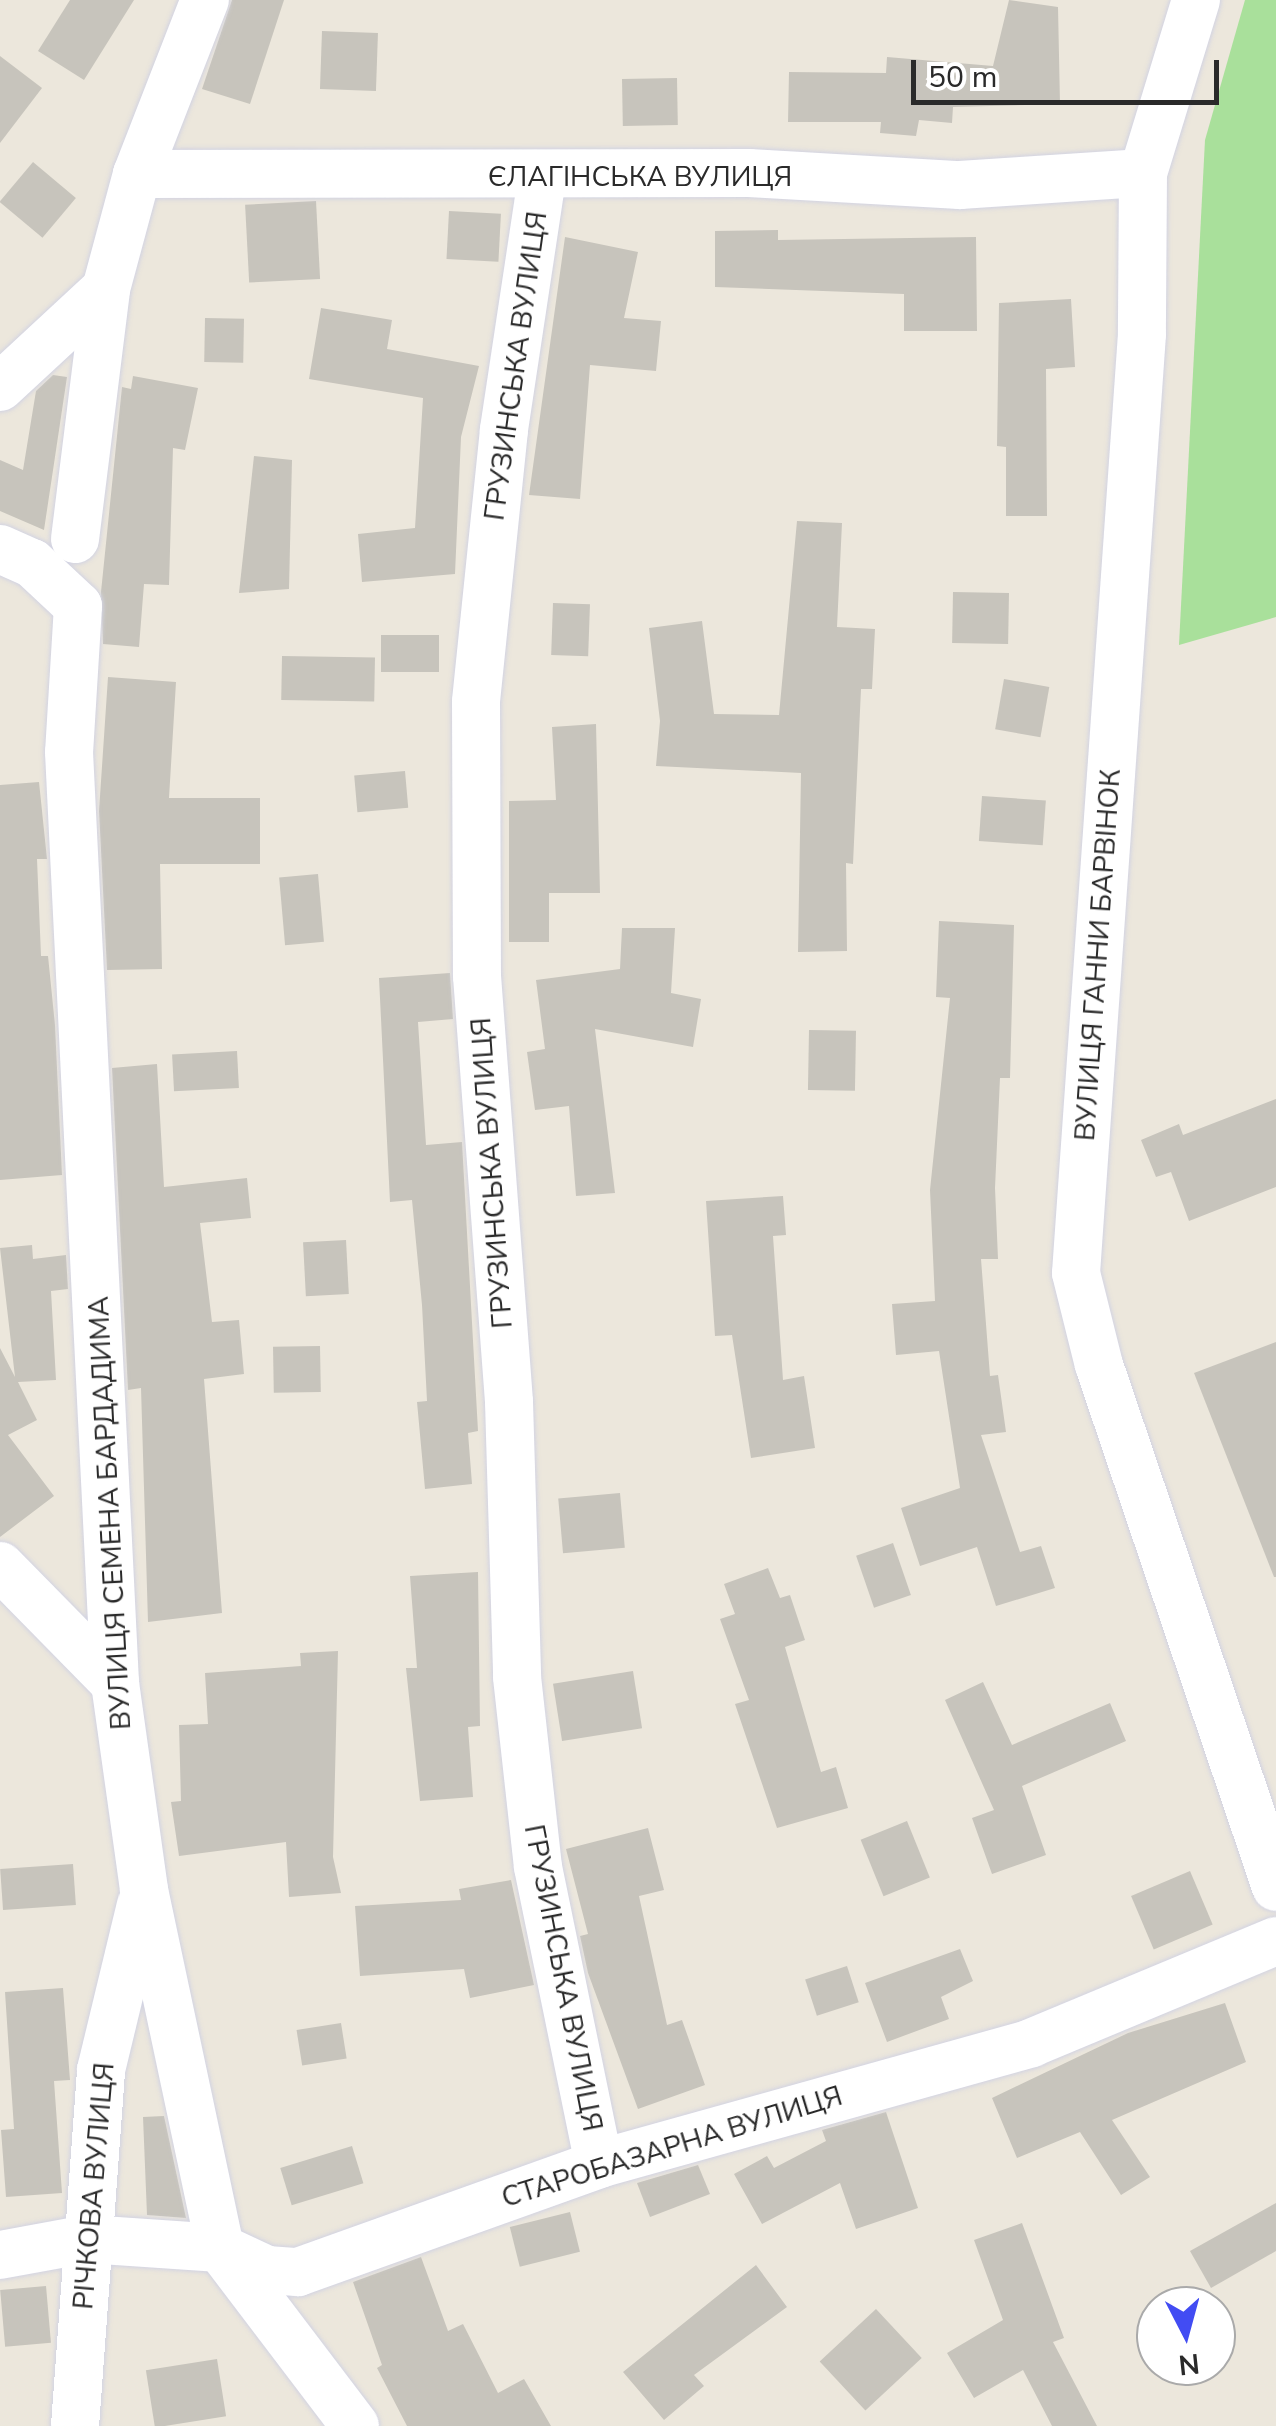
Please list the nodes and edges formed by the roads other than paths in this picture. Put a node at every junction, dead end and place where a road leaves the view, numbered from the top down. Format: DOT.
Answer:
graph roads {
  1 [pos="205,0"];
  2 [pos="1196,0"];
  3 [pos="1143,173"];
  4 [pos="136,174"];
  5 [pos="542,178"];
  6 [pos="106,289"];
  7 [pos="0,387"];
  8 [pos="75,538"];
  9 [pos="0,548"];
  10 [pos="0,1566"];
  11 [pos="114,1683"];
  12 [pos="1276,1888"];
  13 [pos="144,1890"];
  14 [pos="1276,1940"];
  15 [pos="599,2164"];
  16 [pos="87,2239"];
  17 [pos="220,2248"];
  18 [pos="0,2255"];
  19 [pos="75,2426"];
  20 [pos="354,2426"];
  1 -- 4 [label="street"];
  2 -- 3 [label="street, ВУЛИЦЯ ГАННИ БАРВІНОК"];
  3 -- 5 [label="street, ЄЛАГІНСЬКА ВУЛИЦЯ"];
  3 -- 12 [label="street, ВУЛИЦЯ ГАННИ БАРВІНОК"];
  4 -- 5 [label="street, ЄЛАГІНСЬКА ВУЛИЦЯ"];
  4 -- 6 [label="street"];
  5 -- 15 [label="street, ГРУЗИНСЬКА ВУЛИЦЯ"];
  6 -- 7 [label="street"];
  6 -- 8 [label="street"];
  9 -- 11 [label="street, ВУЛИЦЯ СЕМЕНА БАРДАДИМА"];
  10 -- 11 [label="street"];
  11 -- 13 [label="street, ВУЛИЦЯ СЕМЕНА БАРДАДИМА"];
  13 -- 16 [label="street, РІЧКОВА ВУЛИЦЯ"];
  13 -- 17 [label="street, ВУЛИЦЯ СЕМЕНА БАРДАДИМА"];
  14 -- 15 [label="street, СТАРОБАЗАРНА ВУЛИЦЯ"];
  15 -- 17 [label="street, СТАРОБАЗАРНА ВУЛИЦЯ"];
  16 -- 17 [label="street, СТАРОБАЗАРНА ВУЛИЦЯ"];
  16 -- 18 [label="street, СТАРОБАЗАРНА ВУЛИЦЯ"];
  16 -- 19 [label="street, РІЧКОВА ВУЛИЦЯ"];
  17 -- 20 [label="street, ВУЛИЦЯ СЕМЕНА БАРДАДИМА"];
}
